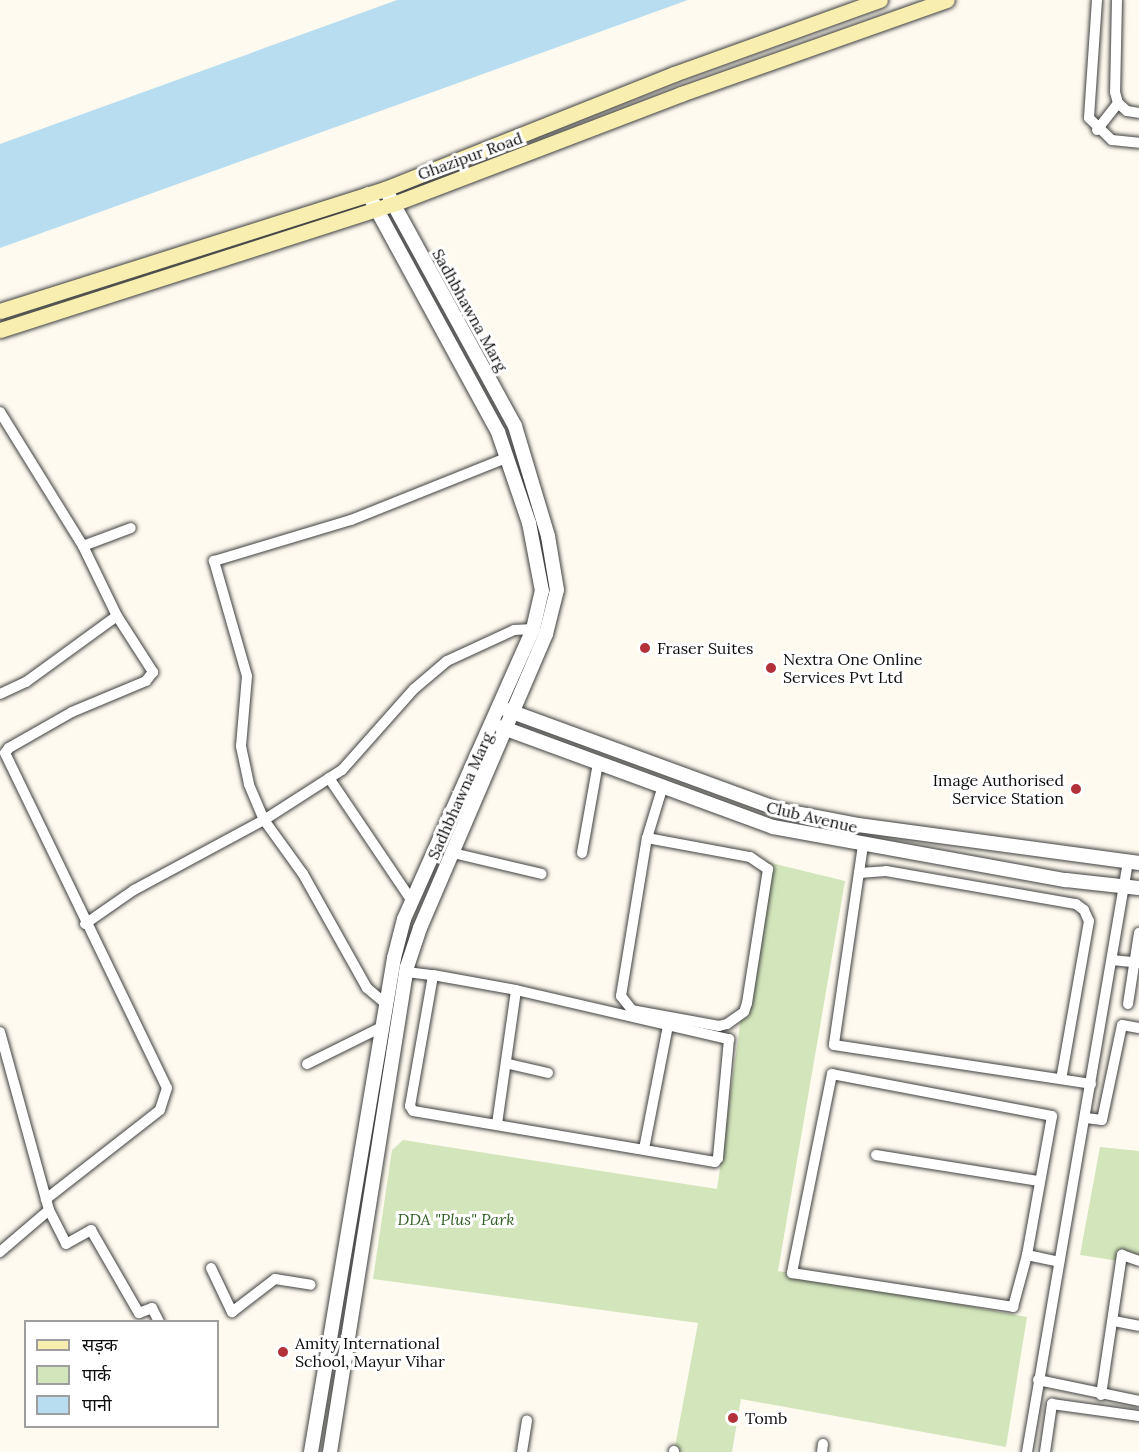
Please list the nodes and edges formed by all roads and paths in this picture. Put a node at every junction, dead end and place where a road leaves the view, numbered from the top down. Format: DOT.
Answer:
graph roads {
  1 [pos="880,0"];
  2 [pos="947,0"];
  3 [pos="1097,0"];
  4 [pos="1117,0"];
  5 [pos="1118,103"];
  6 [pos="1139,114"];
  7 [pos="1097,130"];
  8 [pos="1139,143"];
  9 [pos="385,189"];
  10 [pos="368,194"];
  11 [pos="393,204"];
  12 [pos="376,209"];
  13 [pos="0,311"];
  14 [pos="0,330"];
  15 [pos="0,412"];
  16 [pos="506,458"];
  17 [pos="131,528"];
  18 [pos="83,546"];
  19 [pos="117,616"];
  20 [pos="533,629"];
  21 [pos="0,694"];
  22 [pos="499,707"];
  23 [pos="514,713"];
  24 [pos="492,724"];
  25 [pos="507,730"];
  26 [pos="598,763"];
  27 [pos="329,778"];
  28 [pos="662,789"];
  29 [pos="264,820"];
  30 [pos="647,838"];
  31 [pos="863,845"];
  32 [pos="453,853"];
  33 [pos="582,853"];
  34 [pos="1134,863"];
  35 [pos="859,873"];
  36 [pos="542,874"];
  37 [pos="1124,886"];
  38 [pos="1139,888"];
  39 [pos="412,901"];
  40 [pos="85,924"];
  41 [pos="1139,933"];
  42 [pos="1112,960"];
  43 [pos="1137,963"];
  44 [pos="407,972"];
  45 [pos="433,975"];
  46 [pos="516,990"];
  47 [pos="386,1004"];
  48 [pos="1128,1004"];
  49 [pos="668,1026"];
  50 [pos="382,1027"];
  51 [pos="1139,1028"];
  52 [pos="0,1032"];
  53 [pos="307,1064"];
  54 [pos="509,1064"];
  55 [pos="548,1073"];
  56 [pos="1061,1079"];
  57 [pos="1091,1084"];
  58 [pos="1086,1118"];
  59 [pos="497,1124"];
  60 [pos="644,1149"];
  61 [pos="876,1155"];
  62 [pos="1039,1181"];
  63 [pos="46,1199"];
  64 [pos="49,1210"];
  65 [pos="0,1252"];
  66 [pos="1027,1256"];
  67 [pos="1139,1261"];
  68 [pos="1059,1262"];
  69 [pos="211,1268"];
  70 [pos="311,1285"];
  71 [pos="158,1320"];
  72 [pos="1114,1321"];
  73 [pos="1139,1326"];
  74 [pos="1038,1380"];
  75 [pos="1101,1395"];
  76 [pos="1139,1401"];
  77 [pos="1032,1413"];
  78 [pos="1139,1416"];
  79 [pos="1050,1417"];
  80 [pos="527,1420"];
  81 [pos="311,1452"];
  82 [pos="330,1452"];
  83 [pos="522,1452"];
  84 [pos="1027,1452"];
  85 [pos="1045,1452"];
  1 -- 9 [label="main road, Ghazipur Road"];
  2 -- 11 [label="main road, Ghazipur Road"];
  3 -- 7 [label="street"];
  4 -- 5 [label="street"];
  5 -- 6 [label="street"];
  5 -- 7 [label="street"];
  7 -- 8 [label="street"];
  9 -- 10 [label="main road, Ghazipur Road"];
  9 -- 11 [label="street, Sadhbhawna Marg"];
  10 -- 12 [label="street, Sadhbhawna Marg"];
  10 -- 13 [label="main road, Ghazipur Road"];
  11 -- 12 [label="main road, Ghazipur Road"];
  11 -- 23 [label="street, Sadhbhawna Marg"];
  12 -- 14 [label="main road, Ghazipur Road"];
  12 -- 16 [label="street, Sadhbhawna Marg"];
  15 -- 18 [label="street"];
  16 -- 20 [label="street, Sadhbhawna Marg"];
  16 -- 29 [label="street"];
  17 -- 18 [label="street"];
  18 -- 19 [label="street"];
  19 -- 21 [label="street"];
  19 -- 40 [label="street"];
  20 -- 22 [label="street, Sadhbhawna Marg"];
  20 -- 27 [label="street"];
  22 -- 23 [label="street, Club Avenue"];
  22 -- 24 [label="street, Sadhbhawna Marg"];
  23 -- 25 [label="street, Sadhbhawna Marg"];
  23 -- 34 [label="street, Club Avenue"];
  24 -- 25 [label="street, Club Avenue"];
  24 -- 39 [label="street, Sadhbhawna Marg"];
  25 -- 26 [label="street, Club Avenue"];
  25 -- 32 [label="street, Sadhbhawna Marg"];
  26 -- 28 [label="street, Club Avenue"];
  26 -- 33 [label="street"];
  27 -- 29 [label="street"];
  27 -- 39 [label="street"];
  28 -- 30 [label="street"];
  28 -- 31 [label="street, Club Avenue"];
  29 -- 40 [label="street"];
  29 -- 47 [label="street"];
  30 -- 30 [label="street"];
  31 -- 35 [label="street"];
  31 -- 37 [label="street, Club Avenue"];
  32 -- 36 [label="street"];
  32 -- 44 [label="street, Sadhbhawna Marg"];
  34 -- 37 [label="street"];
  35 -- 56 [label="street"];
  35 -- 56 [label="street"];
  37 -- 38 [label="street, Club Avenue"];
  37 -- 42 [label="street"];
  39 -- 47 [label="street, Sadhbhawna Marg"];
  40 -- 63 [label="street"];
  41 -- 43 [label="street"];
  42 -- 43 [label="street"];
  42 -- 57 [label="street"];
  43 -- 48 [label="street"];
  44 -- 45 [label="street"];
  44 -- 82 [label="street, Sadhbhawna Marg"];
  45 -- 46 [label="street"];
  45 -- 59 [label="street"];
  46 -- 49 [label="street"];
  46 -- 54 [label="street"];
  47 -- 50 [label="street, Sadhbhawna Marg"];
  49 -- 60 [label="street"];
  49 -- 60 [label="street"];
  50 -- 53 [label="street"];
  50 -- 81 [label="street, Sadhbhawna Marg"];
  51 -- 58 [label="street"];
  52 -- 63 [label="street"];
  54 -- 55 [label="street"];
  54 -- 59 [label="street"];
  56 -- 57 [label="street"];
  57 -- 58 [label="street"];
  58 -- 68 [label="street"];
  59 -- 60 [label="street"];
  61 -- 62 [label="street"];
  62 -- 66 [label="street"];
  62 -- 66 [label="street"];
  63 -- 64 [label="street"];
  64 -- 65 [label="street"];
  64 -- 71 [label="street"];
  66 -- 68 [label="street"];
  67 -- 72 [label="street"];
  68 -- 74 [label="street"];
  69 -- 70 [label="street"];
  72 -- 73 [label="street"];
  72 -- 75 [label="street"];
  74 -- 75 [label="street"];
  74 -- 77 [label="street"];
  75 -- 76 [label="street"];
  77 -- 79 [label="street"];
  77 -- 84 [label="street"];
  78 -- 79 [label="street"];
  79 -- 85 [label="street"];
  80 -- 83 [label="street"];
}
